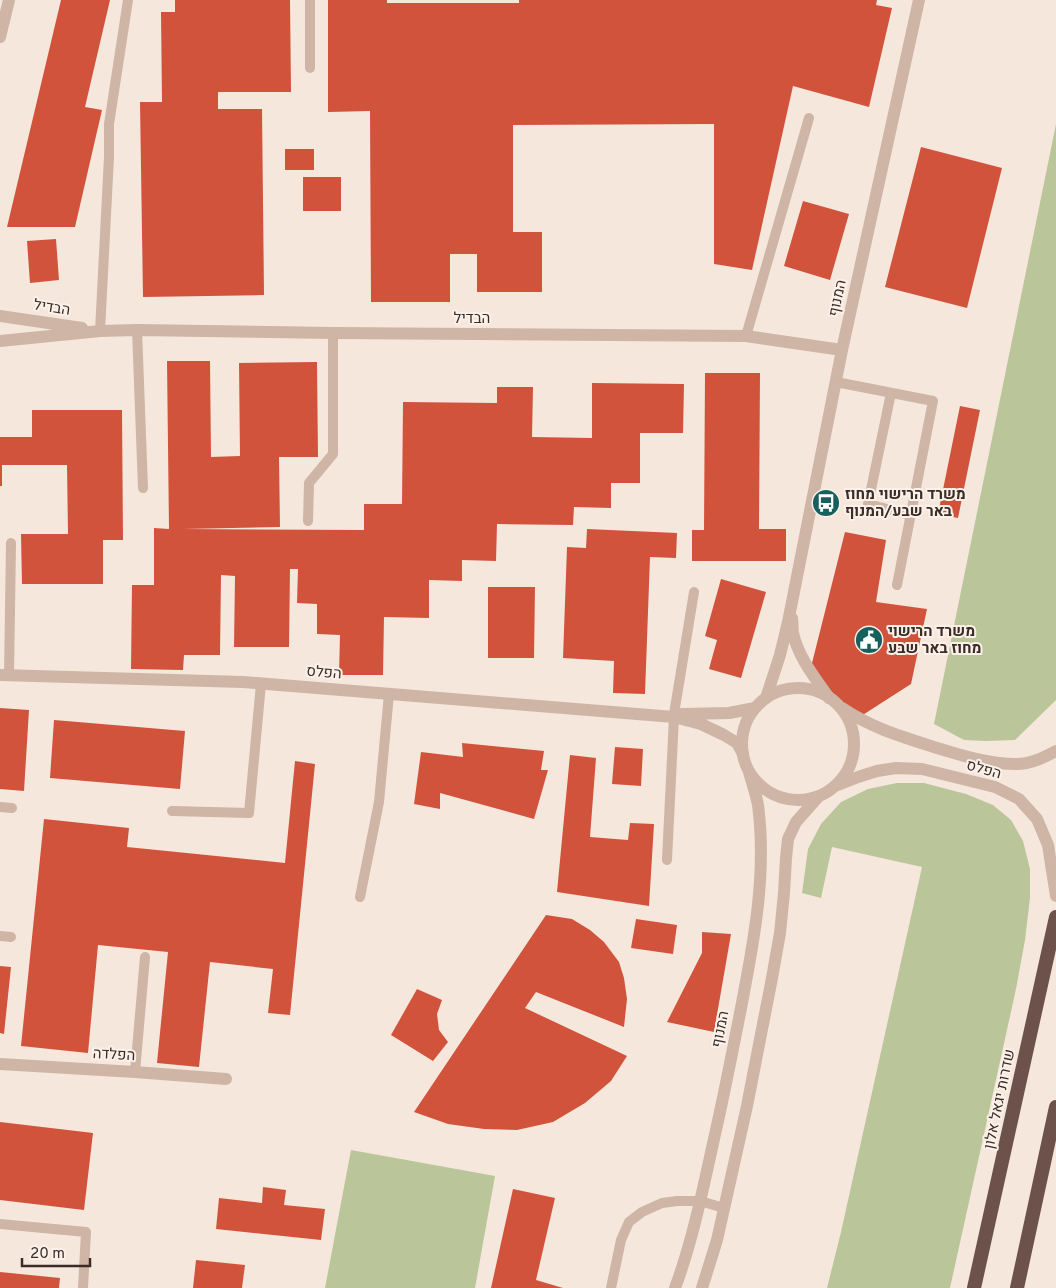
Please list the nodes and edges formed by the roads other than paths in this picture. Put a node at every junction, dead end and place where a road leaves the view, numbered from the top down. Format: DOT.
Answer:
graph roads {
  1 [pos="8,0"];
  2 [pos="128,0"];
  3 [pos="310,0"];
  4 [pos="919,0"];
  5 [pos="0,37"];
  6 [pos="310,68"];
  7 [pos="809,118"];
  8 [pos="0,316"];
  9 [pos="137,330"];
  10 [pos="100,331"];
  11 [pos="333,333"];
  12 [pos="746,336"];
  13 [pos="0,341"];
  14 [pos="842,350"];
  15 [pos="836,382"];
  16 [pos="891,393"];
  17 [pos="143,488"];
  18 [pos="910,515"];
  19 [pos="308,521"];
  20 [pos="11,543"];
  21 [pos="897,585"];
  22 [pos="694,592"];
  23 [pos="792,603"];
  24 [pos="5,675"];
  25 [pos="261,684"];
  26 [pos="389,694"];
  27 [pos="766,698"];
  28 [pos="833,701"];
  29 [pos="755,708"];
  30 [pos="674,715"];
  31 [pos="1056,751"];
  32 [pos="743,754"];
  33 [pos="749,772"];
  34 [pos="835,786"];
  35 [pos="819,796"];
  36 [pos="0,807"];
  37 [pos="12,808"];
  38 [pos="172,811"];
  39 [pos="667,860"];
  40 [pos="1056,896"];
  41 [pos="360,897"];
  42 [pos="1056,917"];
  43 [pos="0,936"];
  44 [pos="11,937"];
  45 [pos="145,957"];
  46 [pos="0,1064"];
  47 [pos="135,1072"];
  48 [pos="226,1079"];
  49 [pos="1056,1107"];
  50 [pos="700,1201"];
  51 [pos="724,1208"];
  52 [pos="0,1224"];
  53 [pos="83,1288"];
  54 [pos="611,1288"];
  55 [pos="675,1288"];
  56 [pos="702,1288"];
  57 [pos="974,1288"];
  58 [pos="1017,1288"];
  1 -- 5 [label="street"];
  2 -- 10 [label="lane"];
  3 -- 6 [label="lane"];
  4 -- 14 [label="street, המנוף"];
  7 -- 12 [label="lane"];
  8 -- 10 [label="street, הבדיל"];
  9 -- 10 [label="street, הבדיל"];
  9 -- 11 [label="street, הבדיל"];
  9 -- 17 [label="lane"];
  10 -- 13 [label="street, הבדיל"];
  11 -- 12 [label="street, הבדיל"];
  11 -- 19 [label="lane"];
  12 -- 14 [label="street, הבדיל"];
  14 -- 15 [label="street, המנוף"];
  15 -- 16 [label="lane"];
  15 -- 23 [label="street, המנוף"];
  16 -- 18 [label="lane"];
  16 -- 18 [label="lane"];
  18 -- 21 [label="lane"];
  20 -- 24 [label="lane"];
  22 -- 30 [label="lane"];
  23 -- 27 [label="street, המנוף"];
  23 -- 28 [label="street, המנוף"];
  24 -- 25 [label="street, הפלס"];
  25 -- 26 [label="street, הפלס"];
  25 -- 38 [label="lane"];
  26 -- 30 [label="street, הפלס"];
  26 -- 41 [label="lane"];
  27 -- 28 [label="street"];
  27 -- 29 [label="street"];
  28 -- 31 [label="street, הפלס"];
  28 -- 34 [label="street"];
  29 -- 30 [label="street, הפלס"];
  29 -- 32 [label="street"];
  30 -- 32 [label="street, הפלס"];
  30 -- 39 [label="lane"];
  32 -- 33 [label="street"];
  33 -- 35 [label="street"];
  33 -- 50 [label="street, המנוף"];
  34 -- 35 [label="street"];
  34 -- 40 [label="street, הפלס"];
  35 -- 51 [label="street"];
  36 -- 37 [label="lane"];
  42 -- 57 [label="highway, שדרות יגאל אלון"];
  43 -- 44 [label="lane"];
  45 -- 47 [label="lane"];
  46 -- 47 [label="street, הפלדה"];
  47 -- 48 [label="street, הפלדה"];
  49 -- 58 [label="highway"];
  50 -- 51 [label="lane"];
  50 -- 54 [label="lane"];
  50 -- 55 [label="street, המנוף"];
  51 -- 56 [label="street"];
  52 -- 53 [label="lane"];
}
